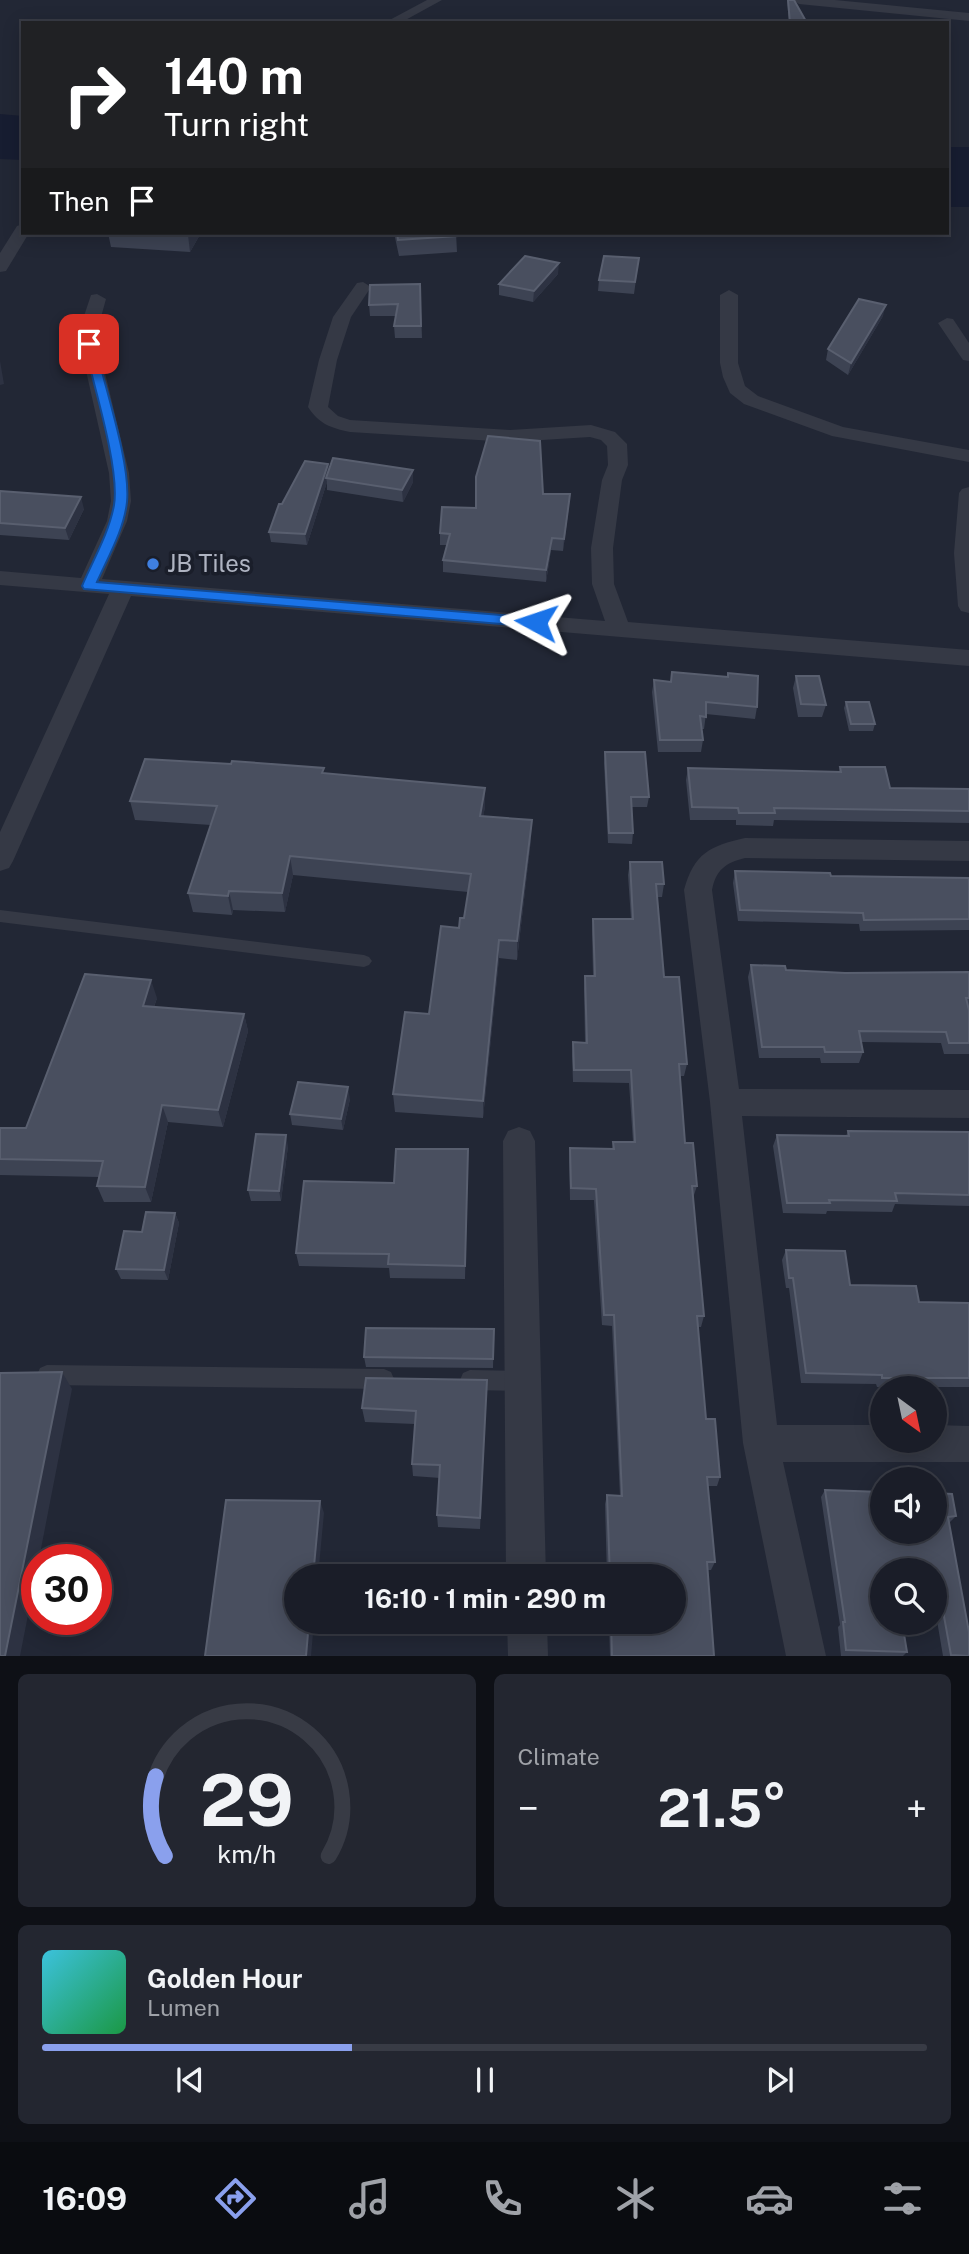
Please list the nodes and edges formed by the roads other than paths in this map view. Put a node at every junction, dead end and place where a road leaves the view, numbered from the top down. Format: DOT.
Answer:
graph roads {
  1 [pos="436,0"];
  2 [pos="799,0"];
  3 [pos="969,18"];
  4 [pos="394,21"];
  5 [pos="21,232"];
  6 [pos="0,267"];
  7 [pos="363,288"];
  8 [pos="729,295"];
  9 [pos="97,299"];
  10 [pos="947,323"];
  11 [pos="969,356"];
  12 [pos="969,456"];
  13 [pos="969,493"];
  14 [pos="0,578"];
  15 [pos="88,586"];
  16 [pos="123,588"];
  17 [pos="969,606"];
  18 [pos="619,629"];
  19 [pos="969,658"];
  20 [pos="969,851"];
  21 [pos="0,861"];
  22 [pos="0,916"];
  23 [pos="364,961"];
  24 [pos="725,1102"];
  25 [pos="969,1104"];
  26 [pos="519,1142"];
  27 [pos="27,1375"];
  28 [pos="398,1379"];
  29 [pos="454,1380"];
  30 [pos="523,1381"];
  31 [pos="761,1443"];
  32 [pos="969,1444"];
  33 [pos="526,1564"];
  34 [pos="527,1634"];
  35 [pos="528,1656"];
  36 [pos="806,1656"];
  1 -- 4 [label="street"];
  2 -- 3 [label="street"];
  5 -- 6 [label="street"];
  7 -- 18 [label="street"];
  8 -- 12 [label="street"];
  9 -- 15 [label="street"];
  10 -- 11 [label="street"];
  13 -- 17 [label="street"];
  14 -- 15 [label="street"];
  15 -- 16 [label="street"];
  16 -- 18 [label="street"];
  16 -- 21 [label="street"];
  18 -- 19 [label="street"];
  20 -- 24 [label="street"];
  22 -- 23 [label="lane"];
  24 -- 25 [label="street"];
  24 -- 31 [label="street"];
  26 -- 30 [label="street"];
  27 -- 28 [label="lane"];
  29 -- 30 [label="lane"];
  30 -- 33 [label="street"];
  31 -- 32 [label="street"];
  31 -- 36 [label="street"];
  34 -- 35 [label="street"];
}
